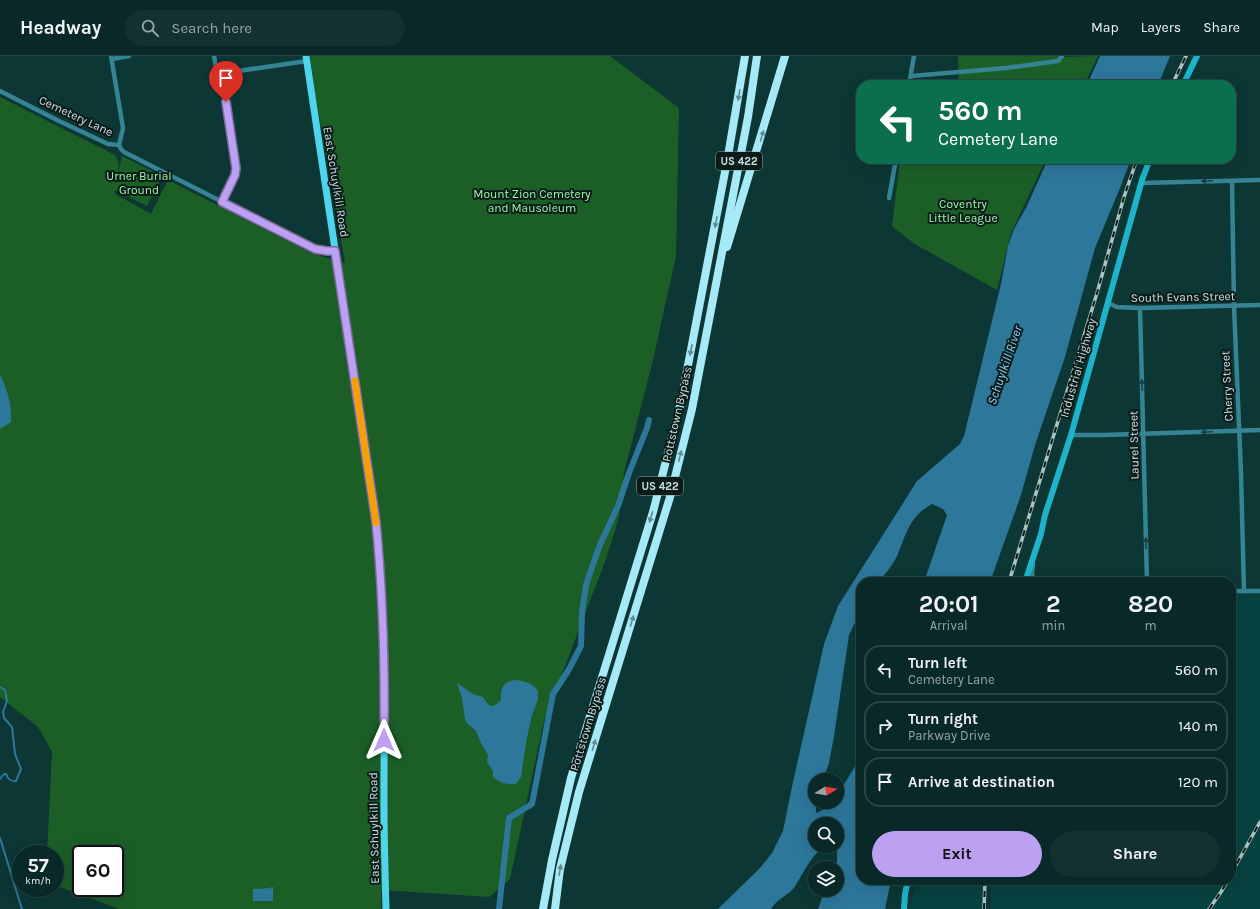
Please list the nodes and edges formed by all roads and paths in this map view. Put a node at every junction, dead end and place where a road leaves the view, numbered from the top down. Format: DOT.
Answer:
graph roads {
  1 [pos="129,56"];
  2 [pos="214,56"];
  3 [pos="745,56"];
  4 [pos="757,56"];
  5 [pos="785,56"];
  6 [pos="914,56"];
  7 [pos="1197,56"];
  8 [pos="111,58"];
  9 [pos="1062,58"];
  10 [pos="307,59"];
  11 [pos="217,74"];
  12 [pos="911,76"];
  13 [pos="910,80"];
  14 [pos="1185,80"];
  15 [pos="0,91"];
  16 [pos="119,145"];
  17 [pos="895,164"];
  18 [pos="1148,164"];
  19 [pos="1260,180"];
  20 [pos="1232,181"];
  21 [pos="1141,183"];
  22 [pos="889,198"];
  23 [pos="222,202"];
  24 [pos="335,251"];
  25 [pos="720,266"];
  26 [pos="1108,303"];
  27 [pos="1260,305"];
  28 [pos="1234,306"];
  29 [pos="1140,308"];
  30 [pos="1240,430"];
  31 [pos="1260,430"];
  32 [pos="1144,434"];
  33 [pos="1070,435"];
  34 [pos="1035,554"];
  35 [pos="1027,577"];
  36 [pos="1033,577"];
  37 [pos="1147,577"];
  38 [pos="1244,591"];
  39 [pos="1260,591"];
  40 [pos="1236,592"];
  41 [pos="907,885"];
  42 [pos="386,909"];
  43 [pos="543,909"];
  44 [pos="555,909"];
  45 [pos="904,909"];
  1 -- 8 [label="street"];
  2 -- 11 [label="street"];
  3 -- 43 [label="highway, Pottstown Bypass / US 422, one-way"];
  4 -- 25 [label="highway, Pottstown Bypass / US 422"];
  25 -- 5 [label="highway, one-way"];
  6 -- 12 [label="street"];
  7 -- 14 [label="street"];
  8 -- 16 [label="street"];
  9 -- 12 [label="street"];
  10 -- 11 [label="street"];
  10 -- 24 [label="main road, East Schuylkill Road"];
  11 -- 23 [label="street"];
  12 -- 13 [label="street"];
  15 -- 16 [label="street, Cemetery Lane"];
  16 -- 23 [label="street, Cemetery Lane"];
  17 -- 22 [label="street"];
  18 -- 21 [label="street, Industrial Highway"];
  19 -- 20 [label="street"];
  20 -- 21 [label="street, one-way"];
  20 -- 28 [label="street, Cherry Street"];
  21 -- 26 [label="street, Industrial Highway"];
  23 -- 24 [label="street, Cemetery Lane"];
  24 -- 42 [label="main road, East Schuylkill Road"];
  44 -- 25 [label="highway, Pottstown Bypass / US 422, one-way"];
  26 -- 29 [label="street, South Evans Street"];
  26 -- 33 [label="street, Industrial Highway"];
  27 -- 28 [label="street, South Evans Street"];
  28 -- 29 [label="street, South Evans Street"];
  28 -- 30 [label="street, Cherry Street"];
  32 -- 29 [label="street, Laurel Street, one-way"];
  30 -- 31 [label="street"];
  30 -- 32 [label="street, one-way"];
  30 -- 38 [label="street, Cherry Street"];
  32 -- 33 [label="street"];
  37 -- 32 [label="street, Laurel Street, one-way"];
  33 -- 34 [label="street, Industrial Highway"];
  34 -- 35 [label="street, Industrial Highway"];
  34 -- 36 [label="street"];
  38 -- 39 [label="street"];
  38 -- 40 [label="street"];
  41 -- 45 [label="street"];
}
